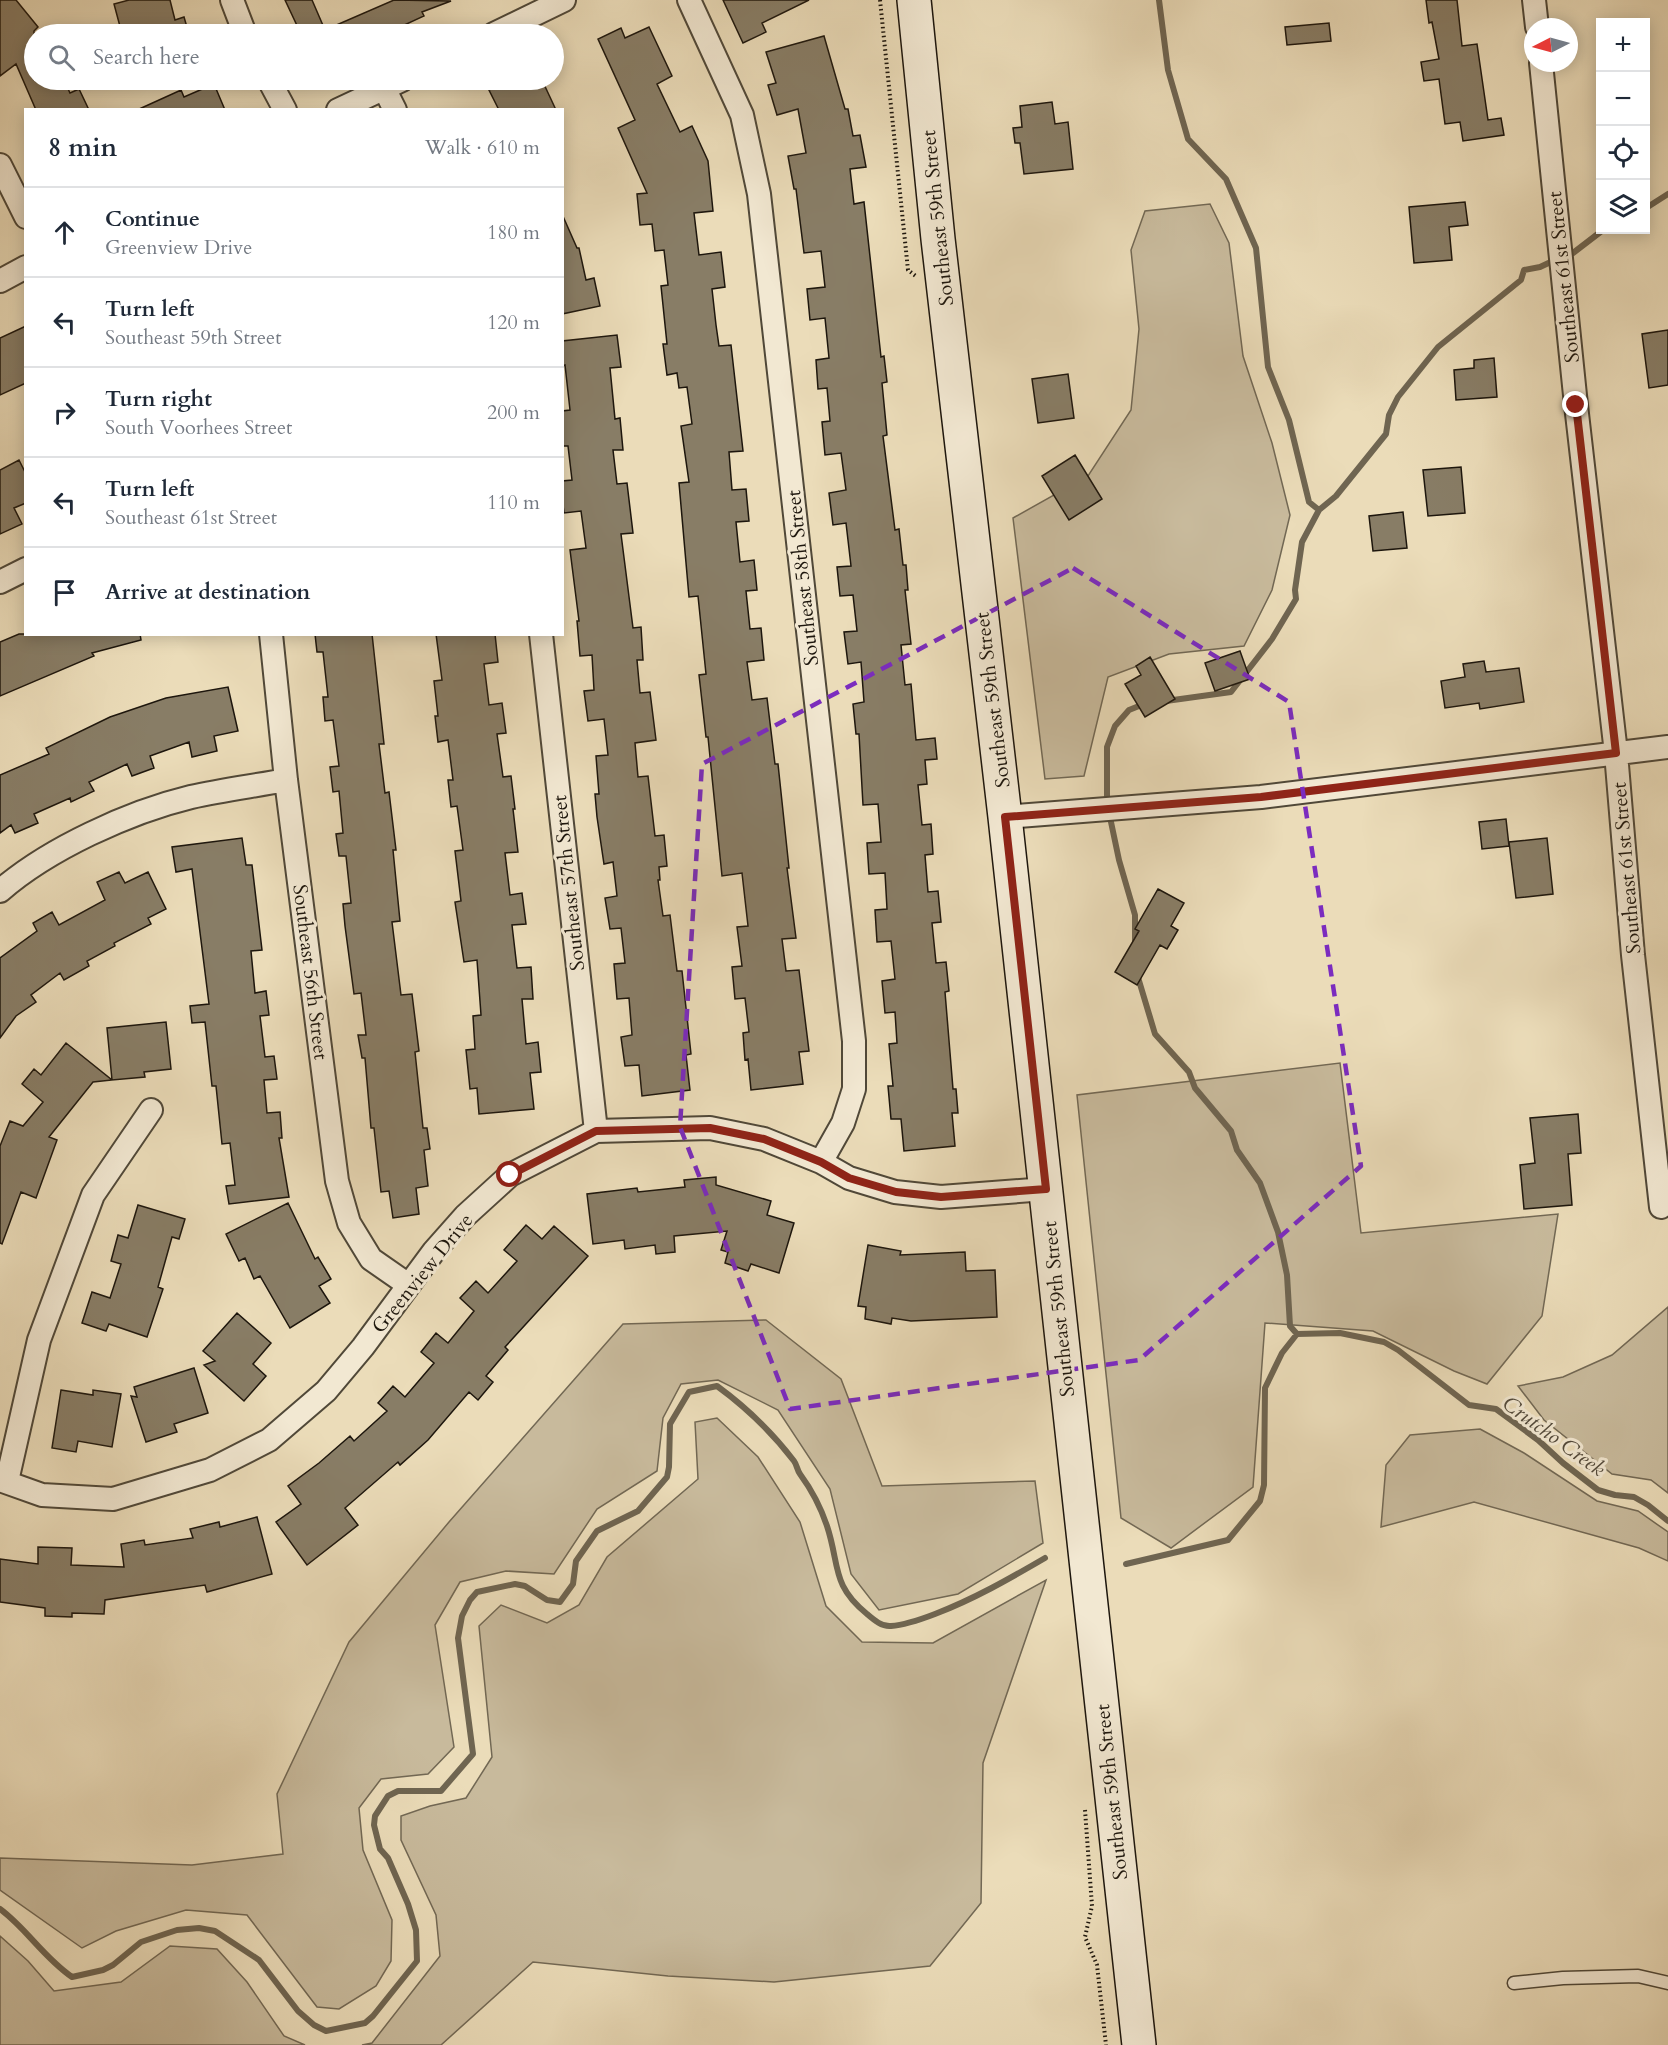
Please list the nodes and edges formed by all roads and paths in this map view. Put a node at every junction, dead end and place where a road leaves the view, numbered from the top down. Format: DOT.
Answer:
graph roads {
  1 [pos="232,0"];
  2 [pos="564,0"];
  3 [pos="689,0"];
  4 [pos="914,0"];
  5 [pos="1534,0"];
  6 [pos="1536,18"];
  7 [pos="241,24"];
  8 [pos="515,24"];
  9 [pos="1542,72"];
  10 [pos="274,90"];
  11 [pos="380,90"];
  12 [pos="393,90"];
  13 [pos="284,108"];
  14 [pos="342,108"];
  15 [pos="395,108"];
  16 [pos="0,165"];
  17 [pos="24,213"];
  18 [pos="24,268"];
  19 [pos="0,280"];
  20 [pos="24,570"];
  21 [pos="0,582"];
  22 [pos="272,636"];
  23 [pos="541,636"];
  24 [pos="1668,747"];
  25 [pos="1616,753"];
  26 [pos="286,780"];
  27 [pos="1005,817"];
  28 [pos="0,891"];
  29 [pos="151,1110"];
  30 [pos="596,1131"];
  31 [pos="821,1162"];
  32 [pos="1046,1189"];
  33 [pos="1661,1207"];
  34 [pos="407,1284"];
  35 [pos="4,1481"];
  36 [pos="1514,1983"];
  37 [pos="1668,1983"];
  38 [pos="1139,2045"];
  1 -- 7 [label="street"];
  2 -- 8 [label="street"];
  3 -- 31 [label="street, Southeast 58th Street"];
  4 -- 27 [label="main road, Southeast 59th Street"];
  5 -- 6 [label="street"];
  9 -- 25 [label="street, Southeast 61st Street"];
  10 -- 13 [label="street"];
  11 -- 14 [label="street"];
  12 -- 15 [label="street"];
  16 -- 17 [label="street"];
  18 -- 19 [label="street"];
  20 -- 21 [label="street"];
  22 -- 26 [label="street, Southeast 56th Street"];
  23 -- 30 [label="street, Southeast 57th Street"];
  24 -- 25 [label="street"];
  25 -- 27 [label="street"];
  25 -- 33 [label="street, Southeast 61st Street"];
  26 -- 28 [label="street"];
  26 -- 34 [label="street, Southeast 56th Street"];
  27 -- 32 [label="main road, Southeast 59th Street"];
  29 -- 35 [label="street"];
  30 -- 31 [label="street, Greenview Drive"];
  30 -- 34 [label="street, Greenview Drive"];
  31 -- 32 [label="street, Greenview Drive"];
  32 -- 38 [label="main road, Southeast 59th Street"];
  34 -- 35 [label="street, Greenview Drive"];
  36 -- 37 [label="lane"];
}
